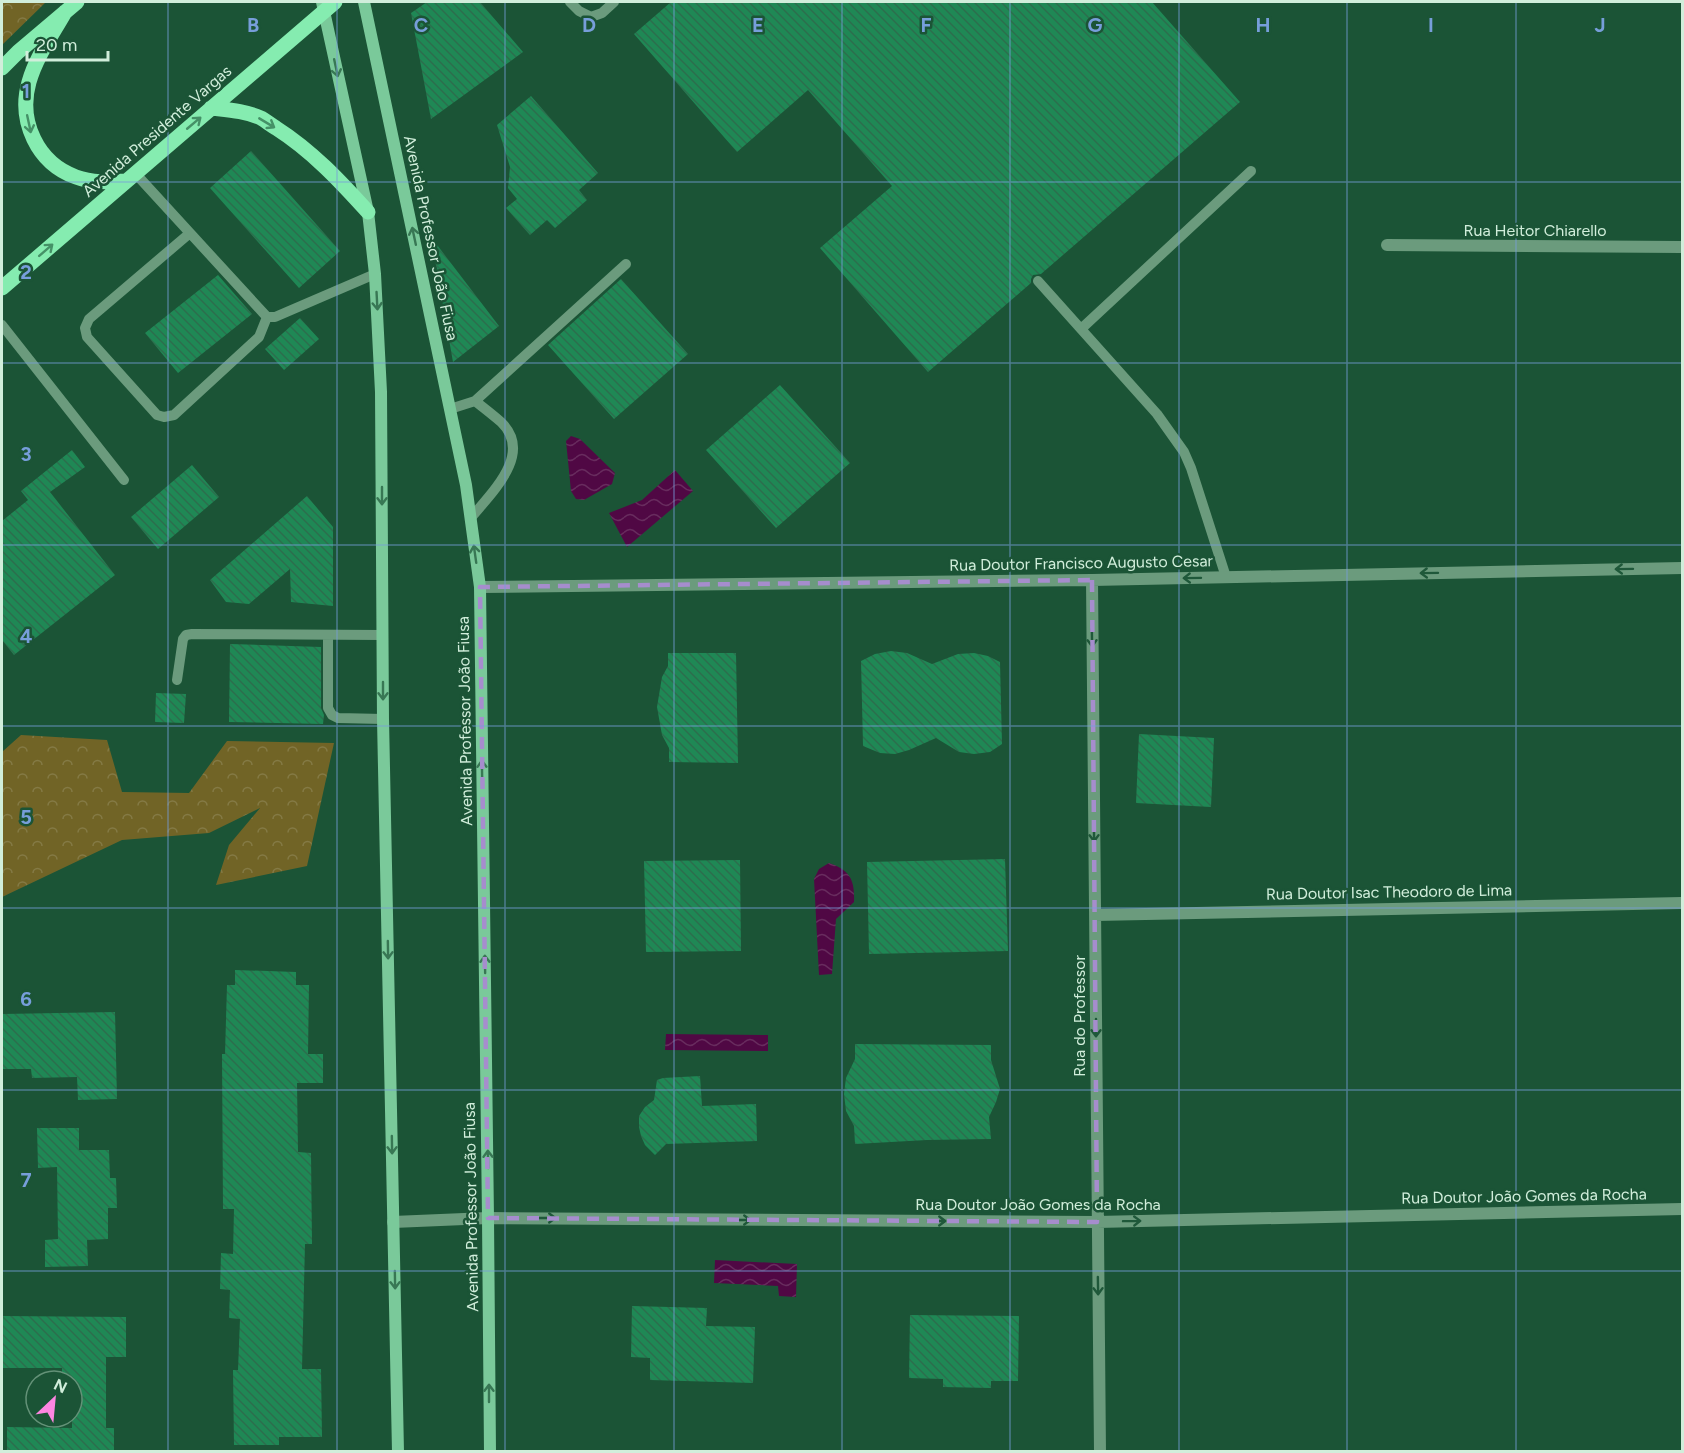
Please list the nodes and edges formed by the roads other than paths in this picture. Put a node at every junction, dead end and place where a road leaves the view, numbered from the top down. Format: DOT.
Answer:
graph roads {
  1 [pos="77,2"];
  2 [pos="364,2"];
  3 [pos="570,2"];
  4 [pos="614,2"];
  5 [pos="327,5"];
  6 [pos="65,12"];
  7 [pos="2,68"];
  8 [pos="211,108"];
  9 [pos="1251,171"];
  10 [pos="131,177"];
  11 [pos="368,212"];
  12 [pos="190,233"];
  13 [pos="1387,245"];
  14 [pos="1683,247"];
  15 [pos="626,264"];
  16 [pos="375,274"];
  17 [pos="1038,281"];
  18 [pos="2,288"];
  19 [pos="267,317"];
  20 [pos="2,325"];
  21 [pos="1081,329"];
  22 [pos="475,401"];
  23 [pos="450,409"];
  24 [pos="124,480"];
  25 [pos="470,519"];
  26 [pos="1683,568"];
  27 [pos="1226,577"];
  28 [pos="1092,580"];
  29 [pos="480,587"];
  30 [pos="328,635"];
  31 [pos="382,635"];
  32 [pos="177,680"];
  33 [pos="383,719"];
  34 [pos="1683,903"];
  35 [pos="1095,915"];
  36 [pos="1683,1209"];
  37 [pos="488,1218"];
  38 [pos="393,1222"];
  39 [pos="1097,1222"];
  40 [pos="398,1452"];
  41 [pos="490,1452"];
  42 [pos="1100,1452"];
  1 -- 6 [label="main road"];
  23 -- 2 [label="main road, Avenida Professor João Fiusa, one-way"];
  3 -- 4 [label="lane"];
  5 -- 8 [label="main road, Avenida Presidente Vargas"];
  5 -- 11 [label="main road, one-way"];
  6 -- 7 [label="main road"];
  6 -- 10 [label="main road, one-way"];
  10 -- 8 [label="main road, Avenida Presidente Vargas, one-way"];
  8 -- 11 [label="main road, one-way"];
  9 -- 21 [label="lane"];
  10 -- 12 [label="lane"];
  18 -- 10 [label="main road, Avenida Presidente Vargas, one-way"];
  11 -- 16 [label="main road"];
  12 -- 19 [label="lane"];
  12 -- 19 [label="lane"];
  13 -- 14 [label="street, Rua Heitor Chiarello"];
  15 -- 22 [label="lane"];
  16 -- 19 [label="lane"];
  16 -- 31 [label="main road, one-way"];
  17 -- 21 [label="lane"];
  20 -- 24 [label="lane"];
  21 -- 27 [label="lane"];
  22 -- 23 [label="lane"];
  22 -- 25 [label="lane"];
  23 -- 25 [label="main road, Avenida Professor João Fiusa"];
  29 -- 25 [label="main road, Avenida Professor João Fiusa, one-way"];
  26 -- 27 [label="street, Rua Doutor Francisco Augusto Cesar, one-way"];
  27 -- 28 [label="street, Rua Doutor Francisco Augusto Cesar, one-way"];
  28 -- 29 [label="street, Rua Doutor Francisco Augusto Cesar"];
  28 -- 35 [label="street, Rua do Professor, one-way"];
  37 -- 29 [label="main road, Avenida Professor João Fiusa, one-way"];
  30 -- 31 [label="lane"];
  30 -- 32 [label="lane"];
  30 -- 33 [label="lane"];
  31 -- 33 [label="main road, one-way"];
  33 -- 38 [label="main road, one-way"];
  34 -- 35 [label="street, Rua Doutor Isac Theodoro de Lima"];
  35 -- 39 [label="street, Rua do Professor, one-way"];
  39 -- 36 [label="street, Rua Doutor João Gomes da Rocha, one-way"];
  37 -- 38 [label="street, Rua Doutor João Gomes da Rocha"];
  37 -- 39 [label="street, Rua Doutor João Gomes da Rocha, one-way"];
  41 -- 37 [label="main road, Avenida Professor João Fiusa, one-way"];
  38 -- 40 [label="main road, one-way"];
  39 -- 42 [label="street, Rua do Professor, one-way"];
}
